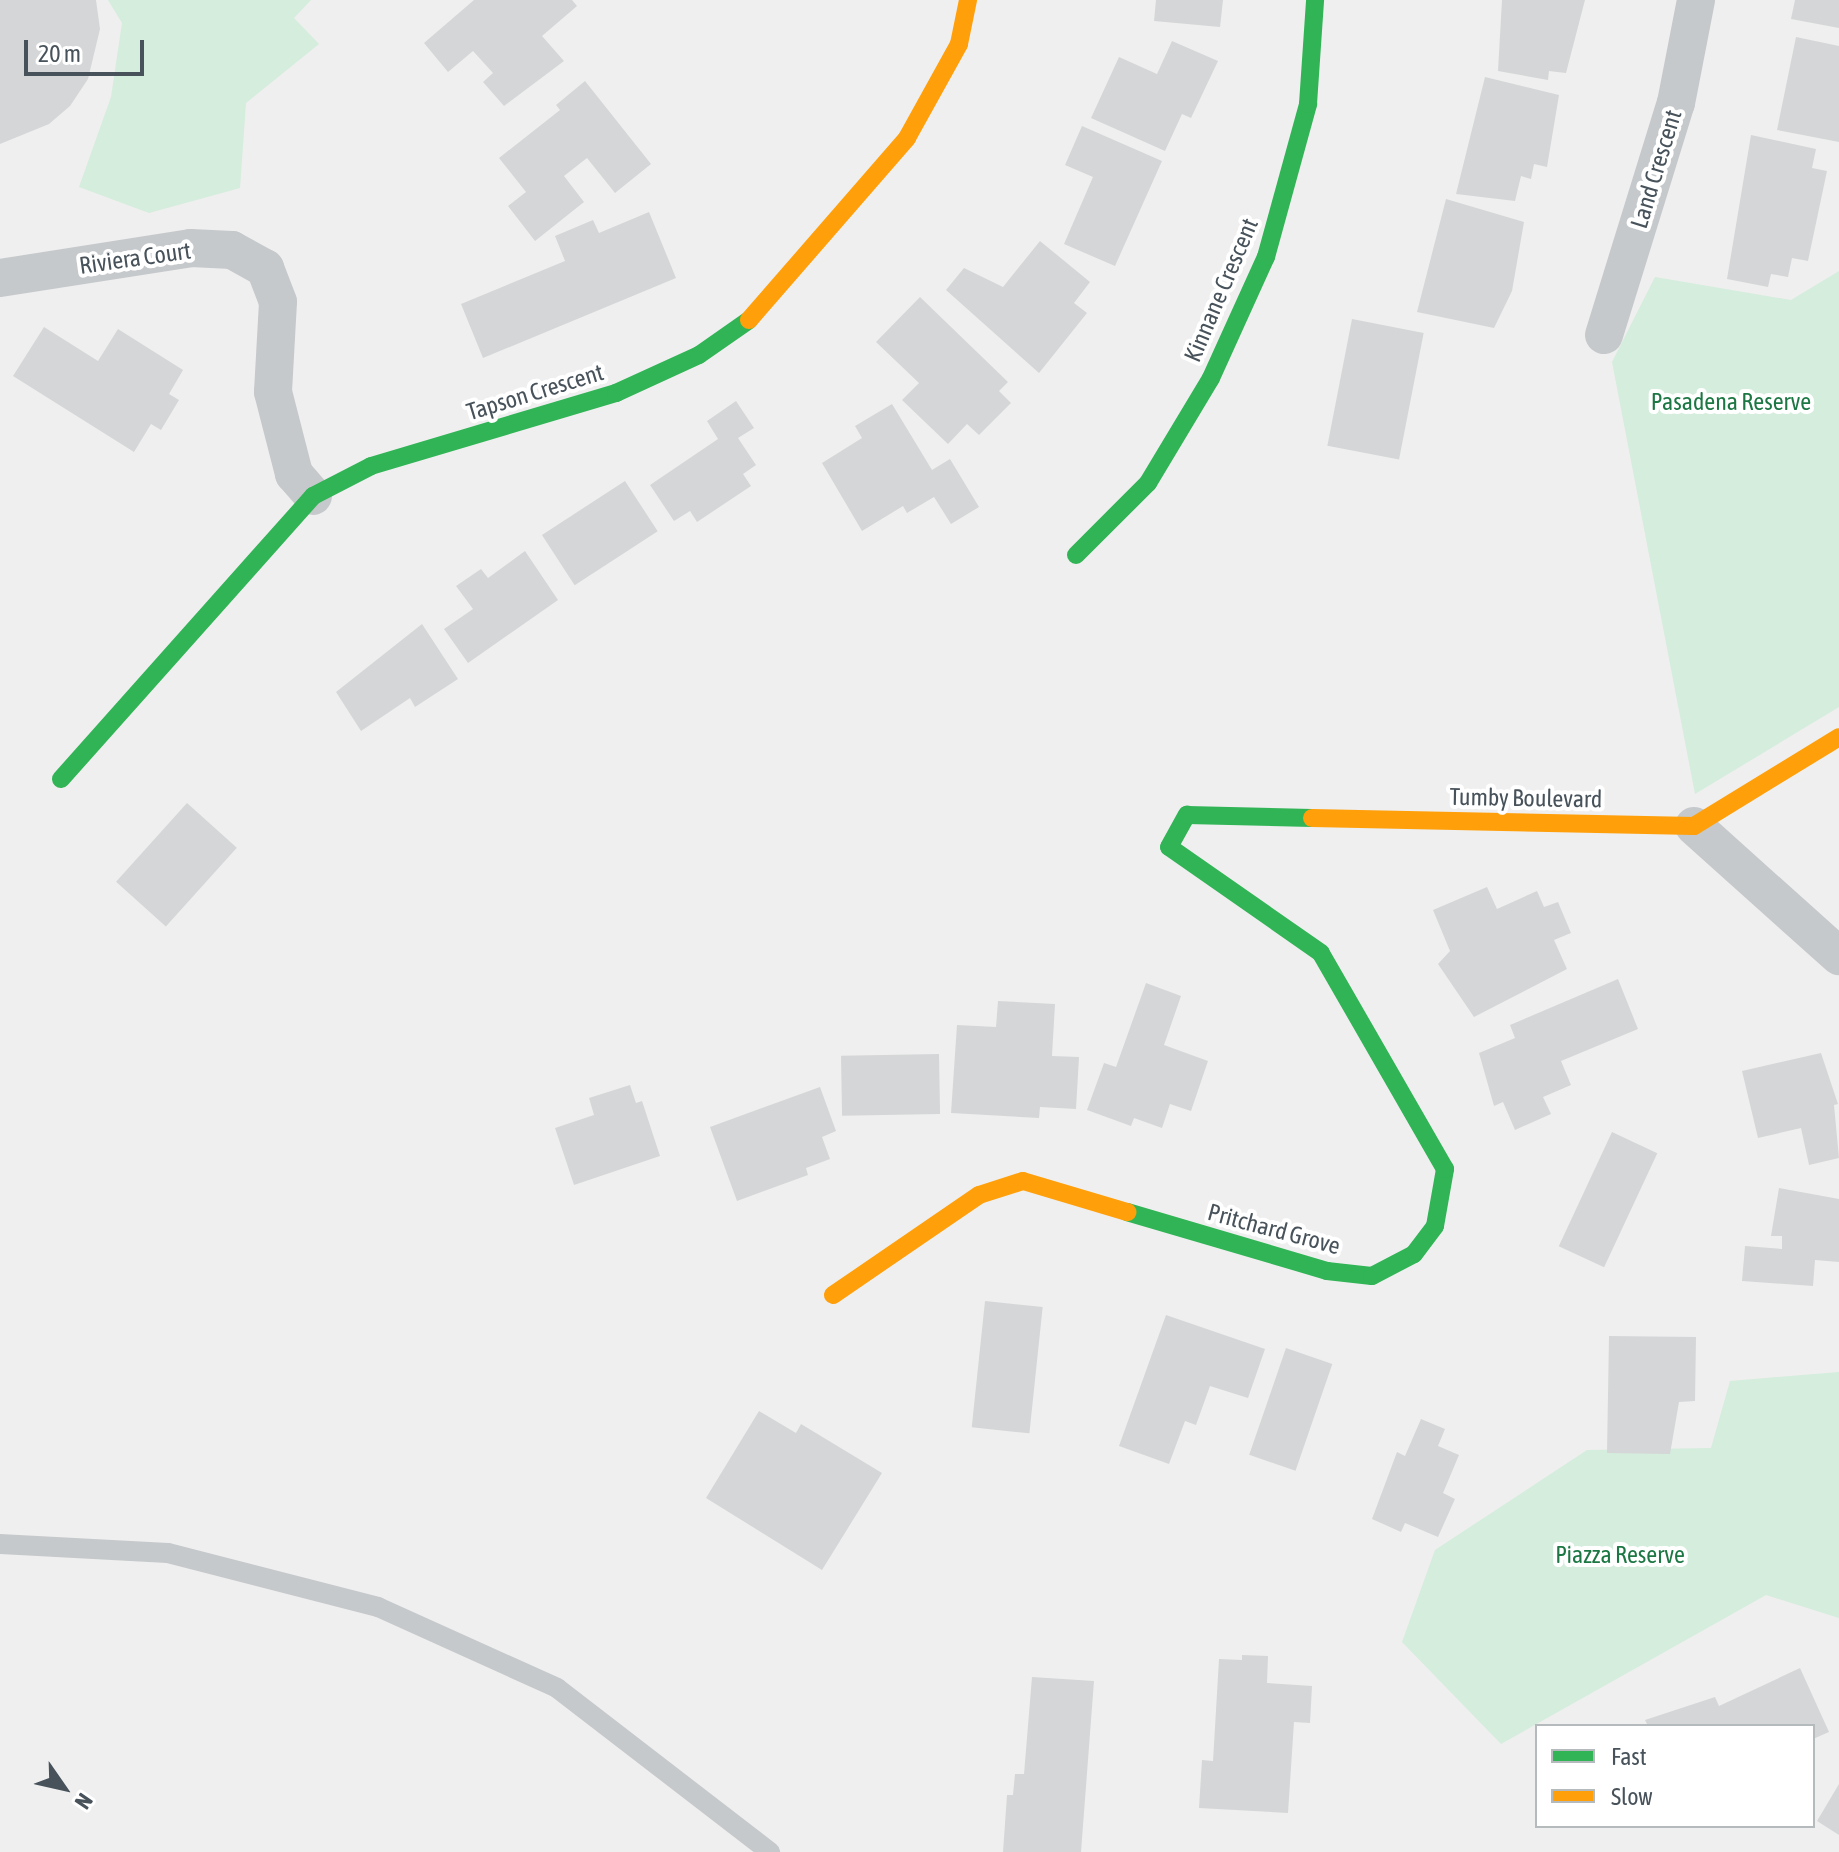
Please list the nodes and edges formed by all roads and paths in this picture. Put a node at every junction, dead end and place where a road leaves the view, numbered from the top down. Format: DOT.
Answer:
graph roads {
  1 [pos="968,0"];
  2 [pos="1315,0"];
  3 [pos="1696,0"];
  4 [pos="0,278"];
  5 [pos="1604,335"];
  6 [pos="313,496"];
  7 [pos="1076,555"];
  8 [pos="1839,737"];
  9 [pos="61,779"];
  10 [pos="1187,815"];
  11 [pos="1694,826"];
  12 [pos="1839,956"];
  13 [pos="833,1295"];
  14 [pos="0,1544"];
  15 [pos="770,1852"];
  1 -- 6 [label="street, Tapson Crescent"];
  2 -- 7 [label="street, Kinnane Crescent"];
  3 -- 5 [label="street, Land Crescent"];
  4 -- 6 [label="street, Riviera Court"];
  6 -- 9 [label="street, Tapson Crescent"];
  8 -- 11 [label="street"];
  10 -- 11 [label="street, Tumby Boulevard"];
  10 -- 13 [label="street, Pritchard Grove"];
  11 -- 12 [label="street"];
  14 -- 15 [label="lane"];
}
